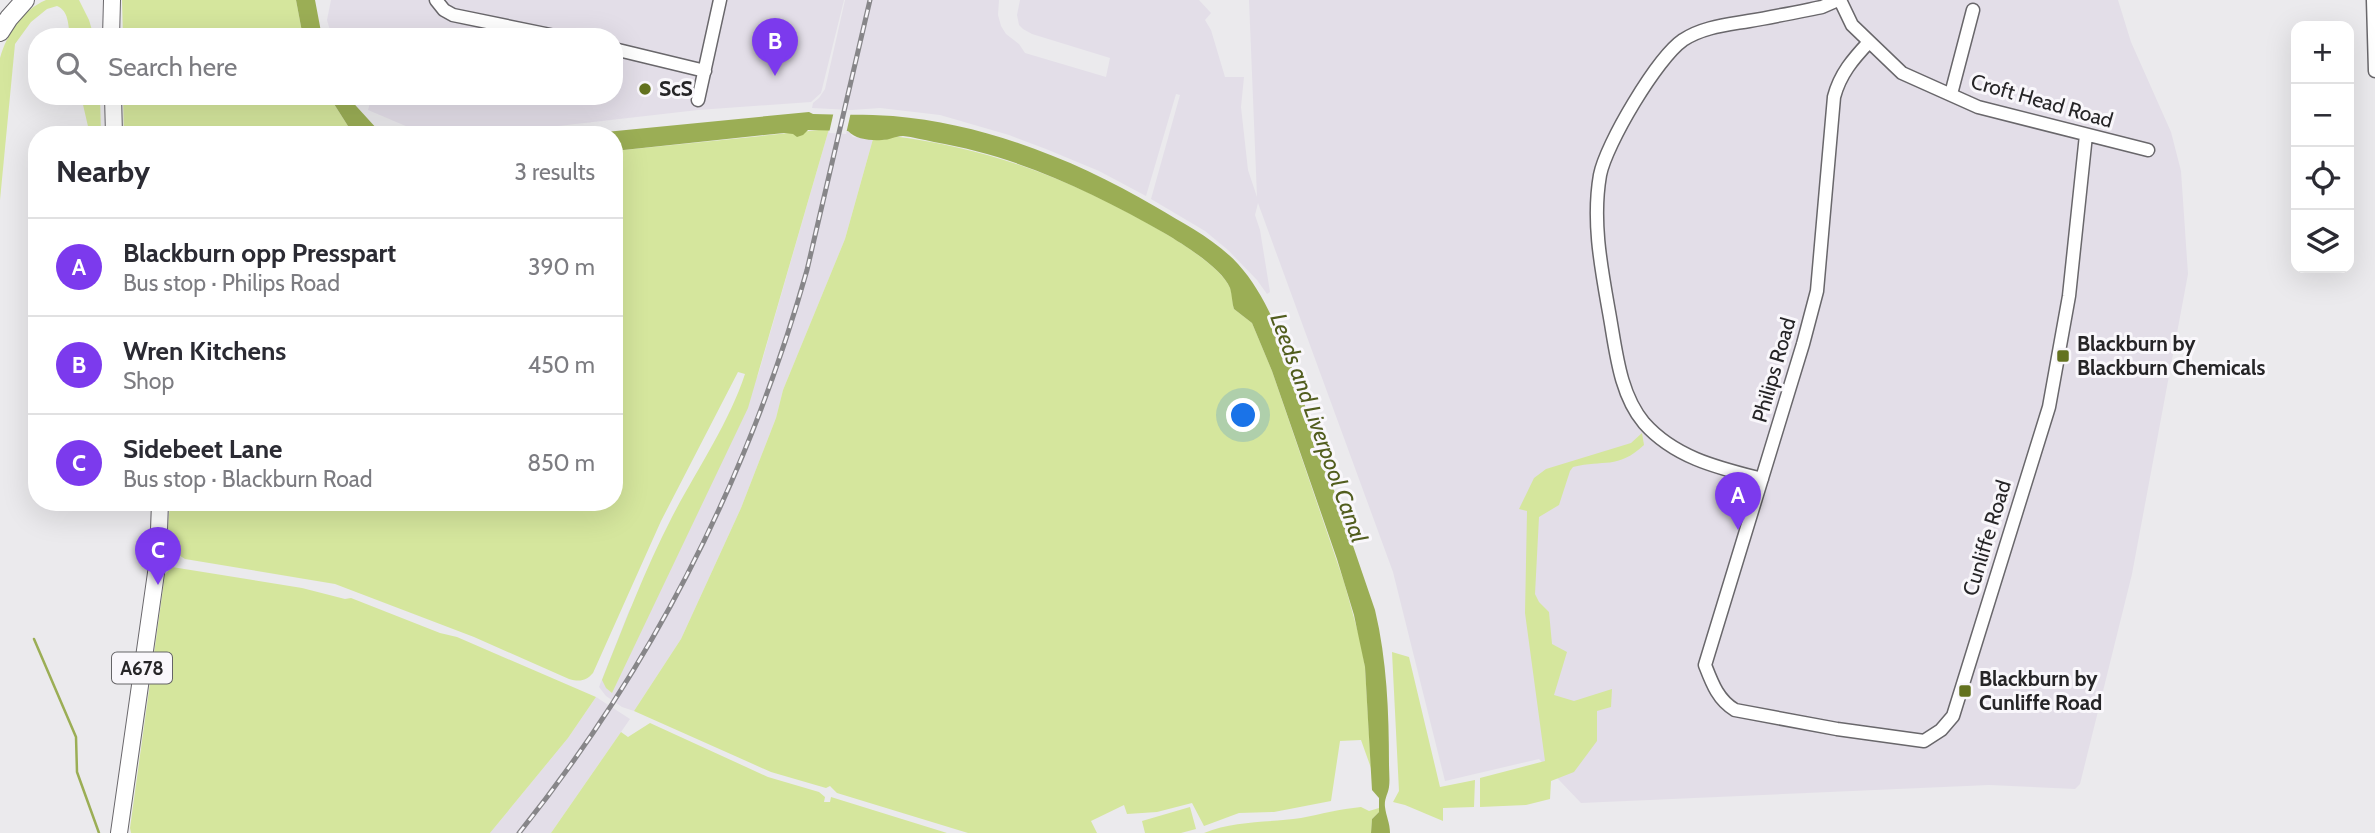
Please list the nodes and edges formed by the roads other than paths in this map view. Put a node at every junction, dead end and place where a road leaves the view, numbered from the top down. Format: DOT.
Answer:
graph roads {
  1 [pos="99,0"];
  2 [pos="112,0"];
  3 [pos="436,0"];
  4 [pos="720,0"];
  5 [pos="1839,0"];
  6 [pos="2373,0"];
  7 [pos="21,4"];
  8 [pos="1973,10"];
  9 [pos="108,28"];
  10 [pos="110,28"];
  11 [pos="516,28"];
  12 [pos="0,32"];
  13 [pos="1869,42"];
  14 [pos="623,51"];
  15 [pos="705,71"];
  16 [pos="2375,71"];
  17 [pos="1951,94"];
  18 [pos="698,100"];
  19 [pos="113,105"];
  20 [pos="114,126"];
  21 [pos="2087,135"];
  22 [pos="2148,150"];
  23 [pos="1762,479"];
  24 [pos="160,511"];
  25 [pos="1728,706"];
  26 [pos="119,833"];
  1 -- 9 [label="main road"];
  2 -- 10 [label="main road"];
  3 -- 11 [label="street"];
  4 -- 15 [label="street"];
  5 -- 13 [label="street, Croft Head Road"];
  5 -- 23 [label="street"];
  6 -- 16 [label="street"];
  7 -- 12 [label="highway"];
  8 -- 17 [label="street"];
  13 -- 17 [label="street, Croft Head Road"];
  13 -- 23 [label="street, Philips Road"];
  14 -- 15 [label="street"];
  15 -- 18 [label="street"];
  17 -- 21 [label="street, Croft Head Road"];
  19 -- 20 [label="main road"];
  21 -- 22 [label="street, Croft Head Road"];
  21 -- 25 [label="street, Cunliffe Road"];
  23 -- 25 [label="street, Philips Road"];
  24 -- 26 [label="main road, A678"];
}
